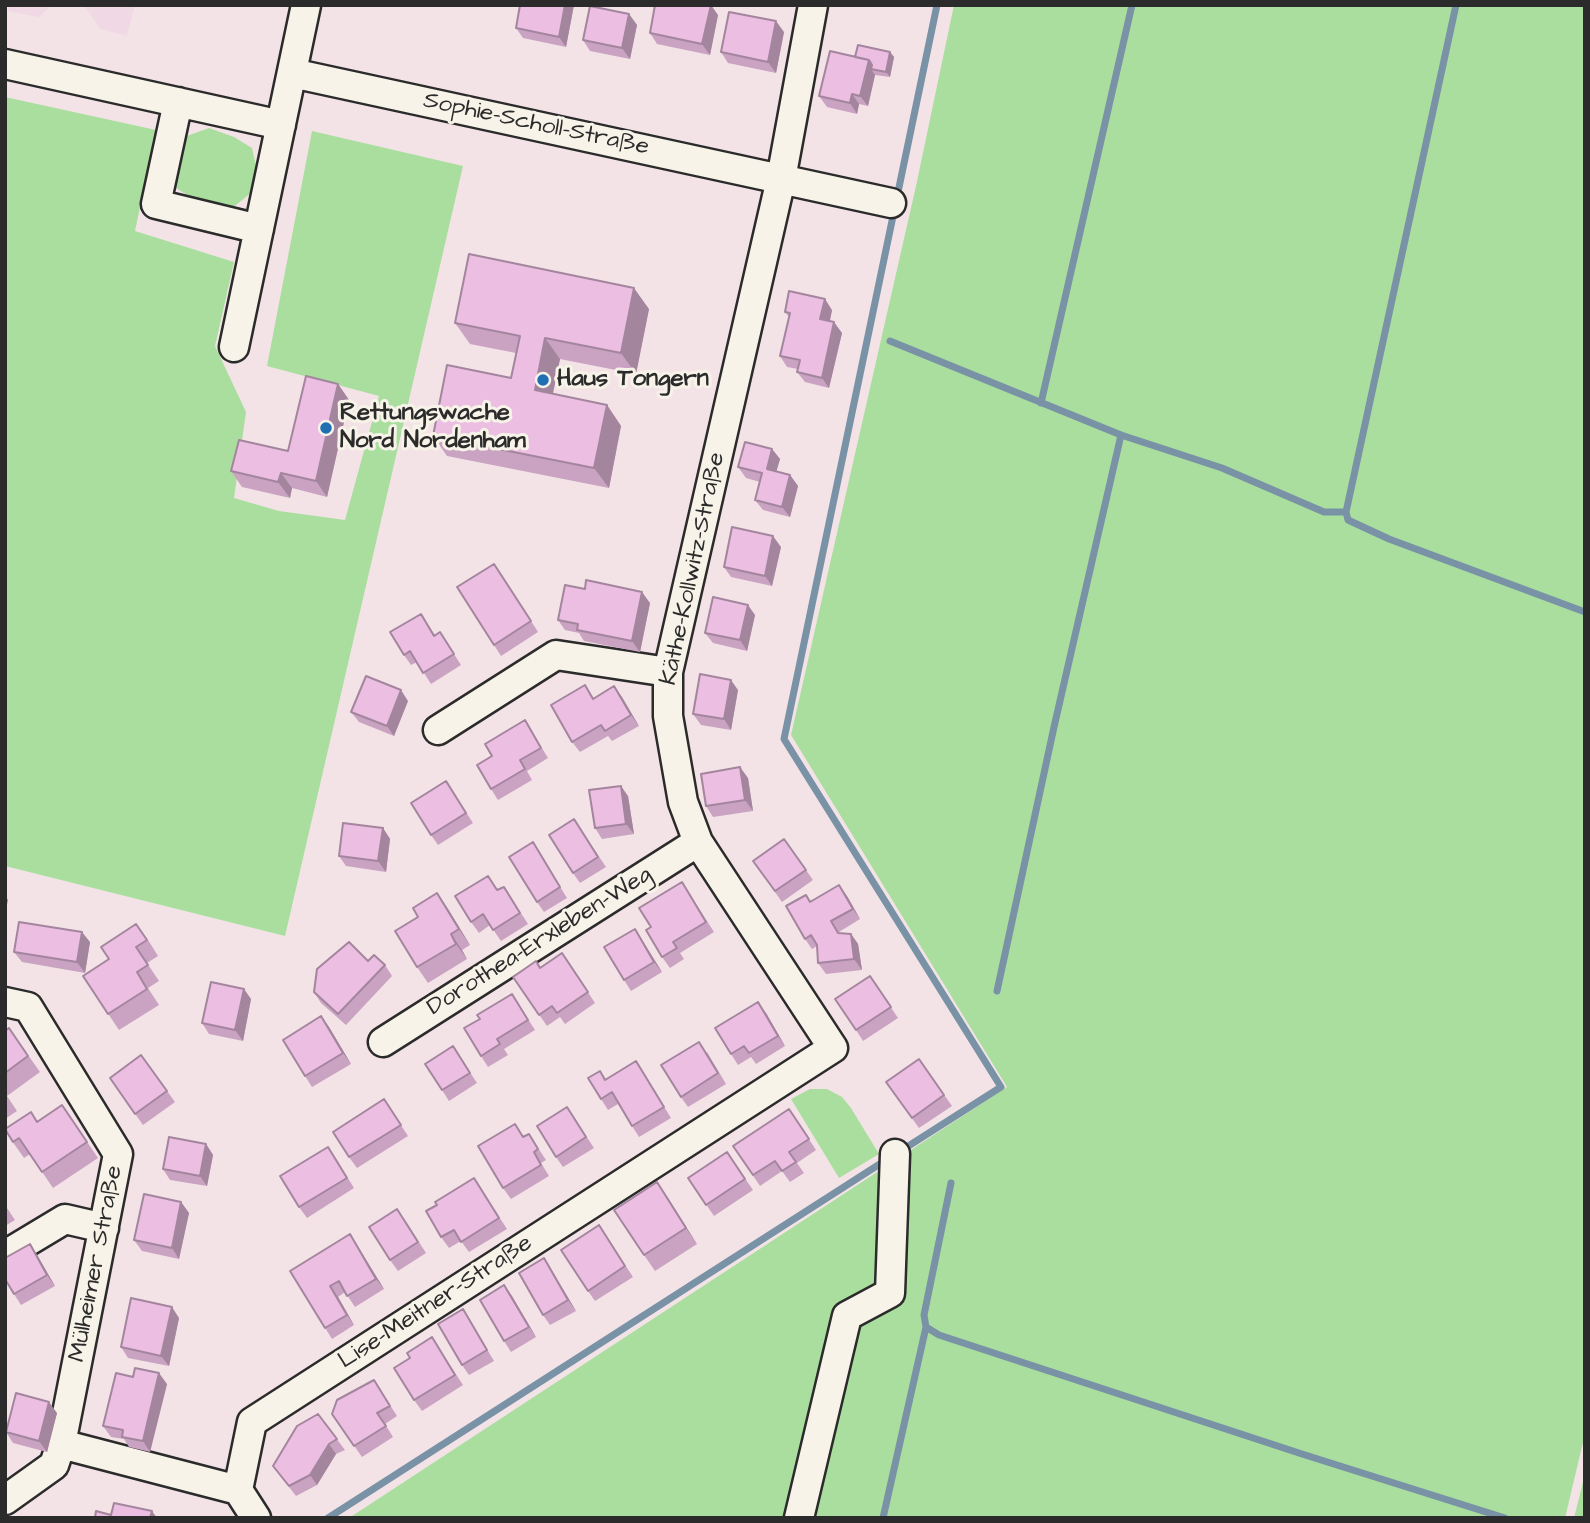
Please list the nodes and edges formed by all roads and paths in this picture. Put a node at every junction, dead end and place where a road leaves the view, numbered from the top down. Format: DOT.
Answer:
graph roads {
  1 [pos="306,5"];
  2 [pos="804,7"];
  3 [pos="5,64"];
  4 [pos="292,73"];
  5 [pos="178,102"];
  6 [pos="281,125"];
  7 [pos="781,179"];
  8 [pos="891,203"];
  9 [pos="258,229"];
  10 [pos="234,347"];
  11 [pos="668,672"];
  12 [pos="438,730"];
  13 [pos="698,842"];
  14 [pos="5,1002"];
  15 [pos="383,1042"];
  16 [pos="832,1048"];
  17 [pos="895,1154"];
  18 [pos="104,1228"];
  19 [pos="5,1255"];
  20 [pos="61,1444"];
  21 [pos="238,1490"];
  22 [pos="5,1500"];
  23 [pos="256,1518"];
  24 [pos="799,1518"];
  1 -- 4 [label="street"];
  2 -- 7 [label="street, Käthe-Kollwitz-Straße"];
  3 -- 5 [label="street"];
  4 -- 6 [label="street"];
  4 -- 7 [label="street, Sophie-Scholl-Straße"];
  5 -- 6 [label="street"];
  5 -- 9 [label="street"];
  6 -- 9 [label="street"];
  7 -- 8 [label="street, Sophie-Scholl-Straße"];
  7 -- 11 [label="street, Käthe-Kollwitz-Straße"];
  9 -- 10 [label="street"];
  11 -- 12 [label="street"];
  11 -- 13 [label="street, Käthe-Kollwitz-Straße"];
  13 -- 15 [label="street, Dorothea-Erxleben-Weg"];
  13 -- 16 [label="street, Käthe-Kollwitz-Straße"];
  14 -- 18 [label="street, Mülheimer Straße"];
  16 -- 21 [label="street, Lise-Meitner-Straße"];
  17 -- 24 [label="street"];
  18 -- 19 [label="street"];
  18 -- 20 [label="street, Mülheimer Straße"];
  20 -- 21 [label="street"];
  20 -- 22 [label="street, Mülheimer Straße"];
  21 -- 23 [label="street"];
}
